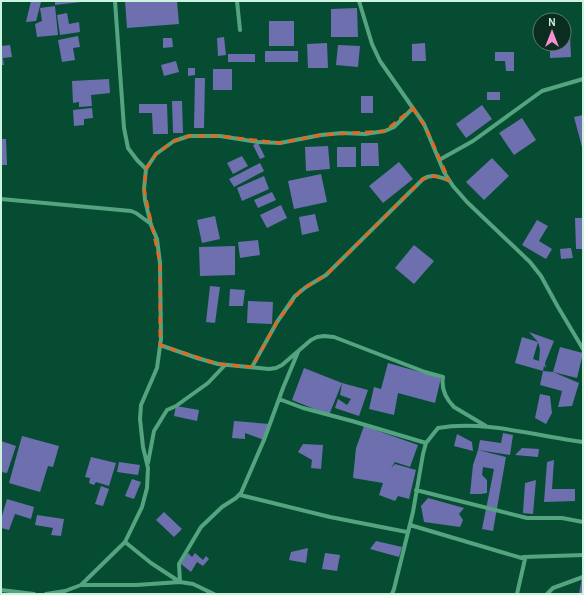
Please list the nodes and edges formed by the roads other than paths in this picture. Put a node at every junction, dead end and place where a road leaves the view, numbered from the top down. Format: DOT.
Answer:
graph roads {
  1 [pos="115,1"];
  2 [pos="237,1"];
  3 [pos="359,1"];
  4 [pos="240,30"];
  5 [pos="583,79"];
  6 [pos="413,108"];
  7 [pos="439,160"];
  8 [pos="146,169"];
  9 [pos="449,180"];
  10 [pos="1,199"];
  11 [pos="151,225"];
  12 [pos="160,345"];
  13 [pos="583,349"];
  14 [pos="298,351"];
  15 [pos="225,365"];
  16 [pos="252,367"];
  17 [pos="279,399"];
  18 [pos="486,426"];
  19 [pos="583,442"];
  20 [pos="426,443"];
  21 [pos="147,465"];
  22 [pos="416,490"];
  23 [pos="240,495"];
  24 [pos="583,522"];
  25 [pos="410,526"];
  26 [pos="407,532"];
  27 [pos="125,542"];
  28 [pos="583,555"];
  29 [pos="520,557"];
  30 [pos="583,577"];
  31 [pos="180,582"];
  32 [pos="81,585"];
  33 [pos="1,590"];
  34 [pos="34,594"];
  35 [pos="46,594"];
  36 [pos="214,594"];
  37 [pos="392,594"];
  38 [pos="517,594"];
  39 [pos="547,594"];
  1 -- 8 [label="street"];
  2 -- 4 [label="street"];
  3 -- 6 [label="street"];
  5 -- 7 [label="street"];
  6 -- 7 [label="street"];
  6 -- 8 [label="street"];
  7 -- 9 [label="street"];
  8 -- 11 [label="street"];
  9 -- 13 [label="street"];
  9 -- 16 [label="street"];
  10 -- 11 [label="street"];
  11 -- 12 [label="street"];
  12 -- 15 [label="street"];
  12 -- 21 [label="street"];
  14 -- 16 [label="street"];
  14 -- 17 [label="street"];
  14 -- 18 [label="street"];
  15 -- 16 [label="street"];
  15 -- 21 [label="street"];
  17 -- 20 [label="street"];
  17 -- 23 [label="street"];
  18 -- 19 [label="street"];
  18 -- 20 [label="street"];
  20 -- 22 [label="street"];
  21 -- 27 [label="street"];
  22 -- 24 [label="street"];
  22 -- 25 [label="street"];
  23 -- 26 [label="street"];
  23 -- 31 [label="street"];
  25 -- 26 [label="street"];
  25 -- 29 [label="street"];
  26 -- 37 [label="street"];
  27 -- 31 [label="street"];
  27 -- 32 [label="street"];
  28 -- 29 [label="street"];
  29 -- 38 [label="street"];
  30 -- 39 [label="street"];
  31 -- 32 [label="street"];
  31 -- 36 [label="street"];
  32 -- 35 [label="street"];
  33 -- 34 [label="street"];
}
